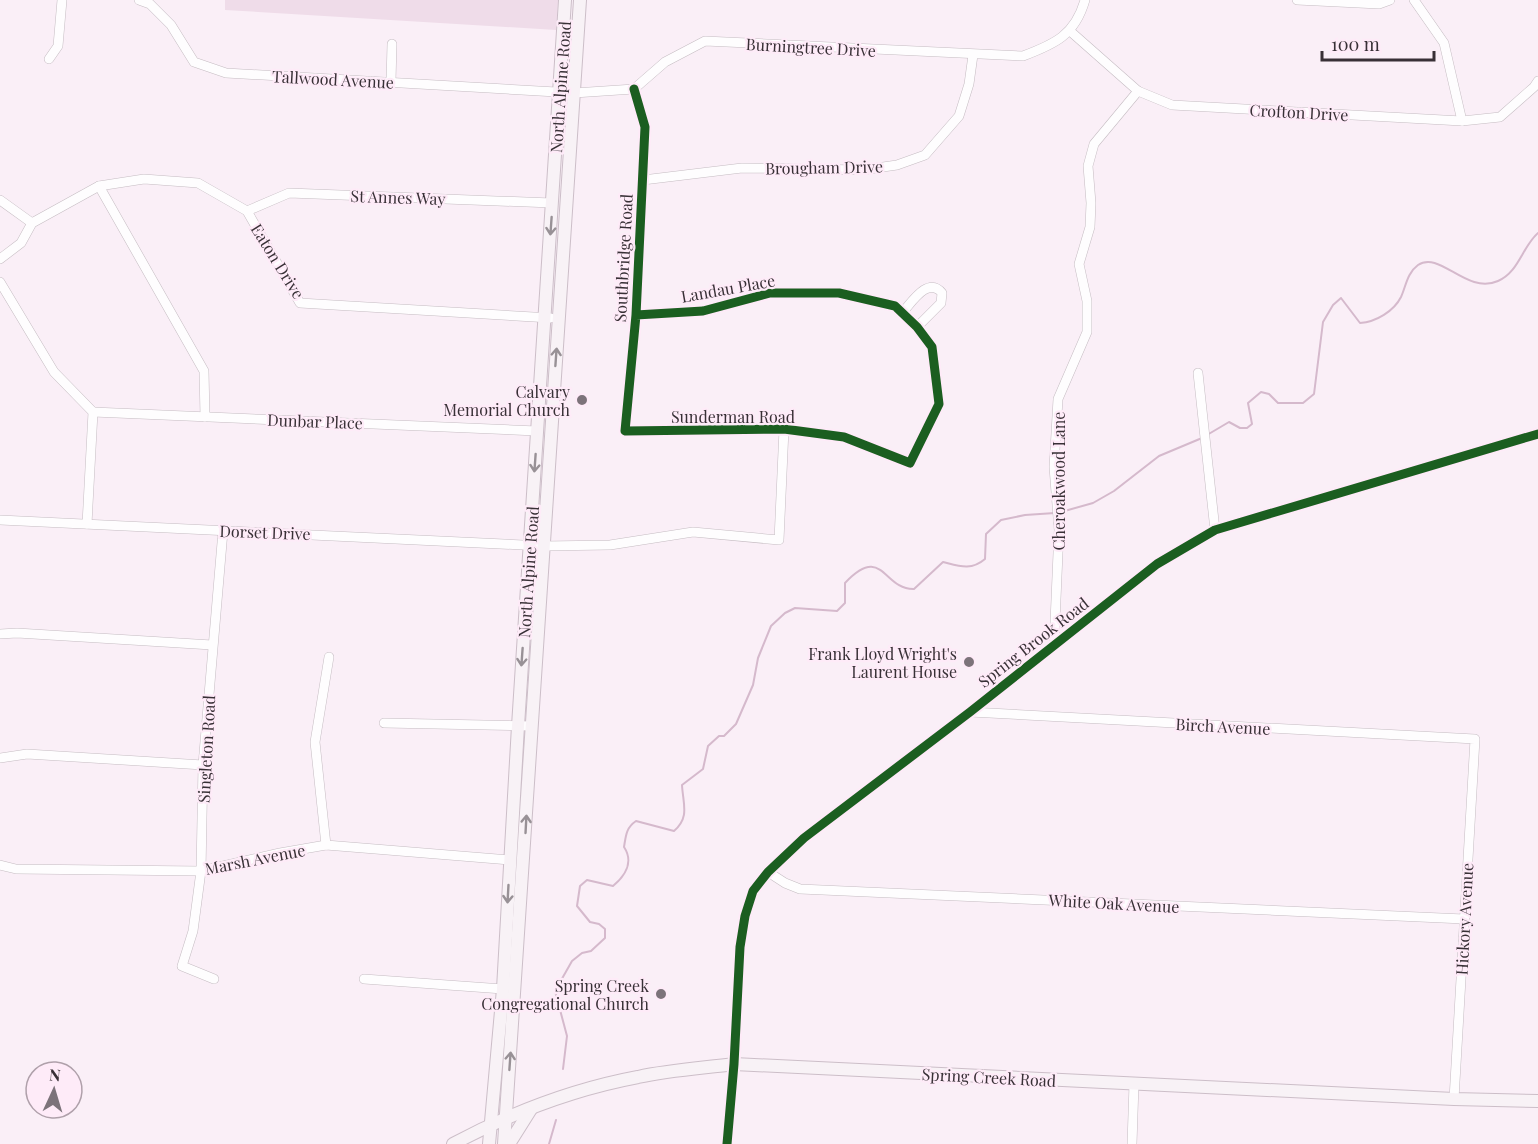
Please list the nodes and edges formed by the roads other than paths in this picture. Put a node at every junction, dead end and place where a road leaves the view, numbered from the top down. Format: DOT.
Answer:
graph roads {
  1 [pos="62,0"];
  2 [pos="139,0"];
  3 [pos="565,0"];
  4 [pos="580,0"];
  5 [pos="1084,0"];
  6 [pos="1297,0"];
  7 [pos="1389,0"];
  8 [pos="1414,0"];
  9 [pos="1070,31"];
  10 [pos="392,44"];
  11 [pos="973,55"];
  12 [pos="49,59"];
  13 [pos="391,81"];
  14 [pos="1538,81"];
  15 [pos="634,88"];
  16 [pos="559,91"];
  17 [pos="1138,91"];
  18 [pos="574,93"];
  19 [pos="1462,121"];
  20 [pos="643,180"];
  21 [pos="99,186"];
  22 [pos="0,200"];
  23 [pos="552,203"];
  24 [pos="247,211"];
  25 [pos="32,223"];
  26 [pos="0,259"];
  27 [pos="0,282"];
  28 [pos="899,309"];
  29 [pos="636,315"];
  30 [pos="544,317"];
  31 [pos="559,319"];
  32 [pos="917,327"];
  33 [pos="1198,374"];
  34 [pos="93,412"];
  35 [pos="205,417"];
  36 [pos="784,429"];
  37 [pos="537,430"];
  38 [pos="625,431"];
  39 [pos="1538,434"];
  40 [pos="0,520"];
  41 [pos="87,524"];
  42 [pos="1215,530"];
  43 [pos="223,531"];
  44 [pos="530,544"];
  45 [pos="544,546"];
  46 [pos="0,634"];
  47 [pos="212,645"];
  48 [pos="1054,645"];
  49 [pos="329,657"];
  50 [pos="970,712"];
  51 [pos="384,723"];
  52 [pos="518,726"];
  53 [pos="532,726"];
  54 [pos="1475,739"];
  55 [pos="0,758"];
  56 [pos="203,765"];
  57 [pos="326,845"];
  58 [pos="510,860"];
  59 [pos="0,866"];
  60 [pos="201,871"];
  61 [pos="768,872"];
  62 [pos="1464,919"];
  63 [pos="214,979"];
  64 [pos="364,979"];
  65 [pos="503,989"];
  66 [pos="734,1064"];
  67 [pos="1134,1084"];
  68 [pos="1454,1099"];
  69 [pos="1538,1101"];
  70 [pos="531,1109"];
  71 [pos="505,1119"];
  72 [pos="490,1124"];
  73 [pos="453,1144"];
  74 [pos="489,1144"];
  75 [pos="504,1144"];
  76 [pos="509,1144"];
  77 [pos="728,1144"];
  78 [pos="1132,1144"];
  1 -- 12 [label="street"];
  2 -- 13 [label="street, Tallwood Avenue"];
  3 -- 16 [label="main road, North Alpine Road"];
  4 -- 18 [label="main road, North Alpine Road"];
  5 -- 9 [label="street"];
  6 -- 7 [label="street"];
  8 -- 19 [label="street"];
  9 -- 11 [label="street, Burningtree Drive"];
  9 -- 17 [label="street, Crofton Drive"];
  10 -- 13 [label="street"];
  11 -- 15 [label="street, Burningtree Drive"];
  11 -- 20 [label="street, Brougham Drive"];
  13 -- 16 [label="street, Tallwood Avenue"];
  14 -- 19 [label="street, Crofton Drive"];
  15 -- 18 [label="street"];
  15 -- 20 [label="street, Southbridge Road"];
  16 -- 18 [label="street"];
  16 -- 23 [label="main road, North Alpine Road"];
  17 -- 19 [label="street, Crofton Drive"];
  17 -- 48 [label="street, Cheroakwood Lane"];
  18 -- 31 [label="main road, North Alpine Road"];
  20 -- 29 [label="street, Southbridge Road"];
  21 -- 24 [label="street, Eaton Drive"];
  21 -- 25 [label="street, Eaton Drive"];
  21 -- 35 [label="street"];
  22 -- 25 [label="street"];
  23 -- 24 [label="street, St Annes Way"];
  23 -- 30 [label="main road, North Alpine Road, one-way"];
  24 -- 30 [label="street, Eaton Drive"];
  25 -- 26 [label="street, Eaton Drive"];
  27 -- 34 [label="street"];
  28 -- 29 [label="street, Landau Place"];
  28 -- 32 [label="street, Sunderman Road"];
  28 -- 32 [label="street"];
  29 -- 38 [label="street, Southbridge Road"];
  30 -- 31 [label="street, Eaton Drive"];
  30 -- 37 [label="main road, North Alpine Road"];
  45 -- 31 [label="main road, North Alpine Road, one-way"];
  32 -- 36 [label="street, Sunderman Road"];
  33 -- 42 [label="street"];
  34 -- 35 [label="street, Dunbar Place"];
  34 -- 41 [label="street"];
  35 -- 37 [label="street, Dunbar Place"];
  36 -- 38 [label="street, Sunderman Road"];
  36 -- 45 [label="street, Dorset Drive"];
  37 -- 44 [label="main road, North Alpine Road, one-way"];
  39 -- 42 [label="street, Spring Brook Road"];
  40 -- 41 [label="street, Dorset Drive"];
  41 -- 43 [label="street, Dorset Drive"];
  42 -- 48 [label="street, Spring Brook Road"];
  43 -- 44 [label="street, Dorset Drive"];
  43 -- 47 [label="street, Singleton Road"];
  44 -- 45 [label="street, Dorset Drive"];
  44 -- 52 [label="main road, North Alpine Road, one-way"];
  45 -- 53 [label="main road, North Alpine Road"];
  46 -- 47 [label="street"];
  47 -- 56 [label="street, Singleton Road"];
  48 -- 50 [label="street, Spring Brook Road"];
  49 -- 57 [label="street"];
  50 -- 54 [label="street, Birch Avenue"];
  50 -- 61 [label="street, Spring Brook Road"];
  51 -- 52 [label="street"];
  52 -- 53 [label="street"];
  52 -- 58 [label="main road, North Alpine Road"];
  71 -- 53 [label="main road, North Alpine Road, one-way"];
  54 -- 62 [label="street, Hickory Avenue"];
  55 -- 56 [label="street"];
  56 -- 60 [label="street, Singleton Road"];
  57 -- 58 [label="street, Marsh Avenue"];
  57 -- 60 [label="street, Marsh Avenue"];
  58 -- 65 [label="main road, North Alpine Road, one-way"];
  59 -- 60 [label="street, Marsh Avenue"];
  60 -- 63 [label="street, Singleton Road"];
  61 -- 62 [label="street, White Oak Avenue"];
  61 -- 66 [label="street, Spring Brook Road"];
  62 -- 68 [label="street, Hickory Avenue"];
  64 -- 65 [label="street"];
  65 -- 72 [label="main road, North Alpine Road"];
  66 -- 67 [label="main road, Spring Creek Road"];
  66 -- 70 [label="main road, Spring Creek Road"];
  66 -- 77 [label="street, Spring Brook Road"];
  67 -- 68 [label="main road, Spring Creek Road"];
  67 -- 78 [label="street"];
  68 -- 69 [label="main road, Spring Creek Road"];
  70 -- 71 [label="main road, Spring Creek Road"];
  70 -- 76 [label="main road"];
  71 -- 72 [label="main road, Spring Creek Road"];
  71 -- 75 [label="main road, North Alpine Road"];
  72 -- 73 [label="main road, Spring Creek Road"];
  72 -- 74 [label="main road, North Alpine Road"];
}
